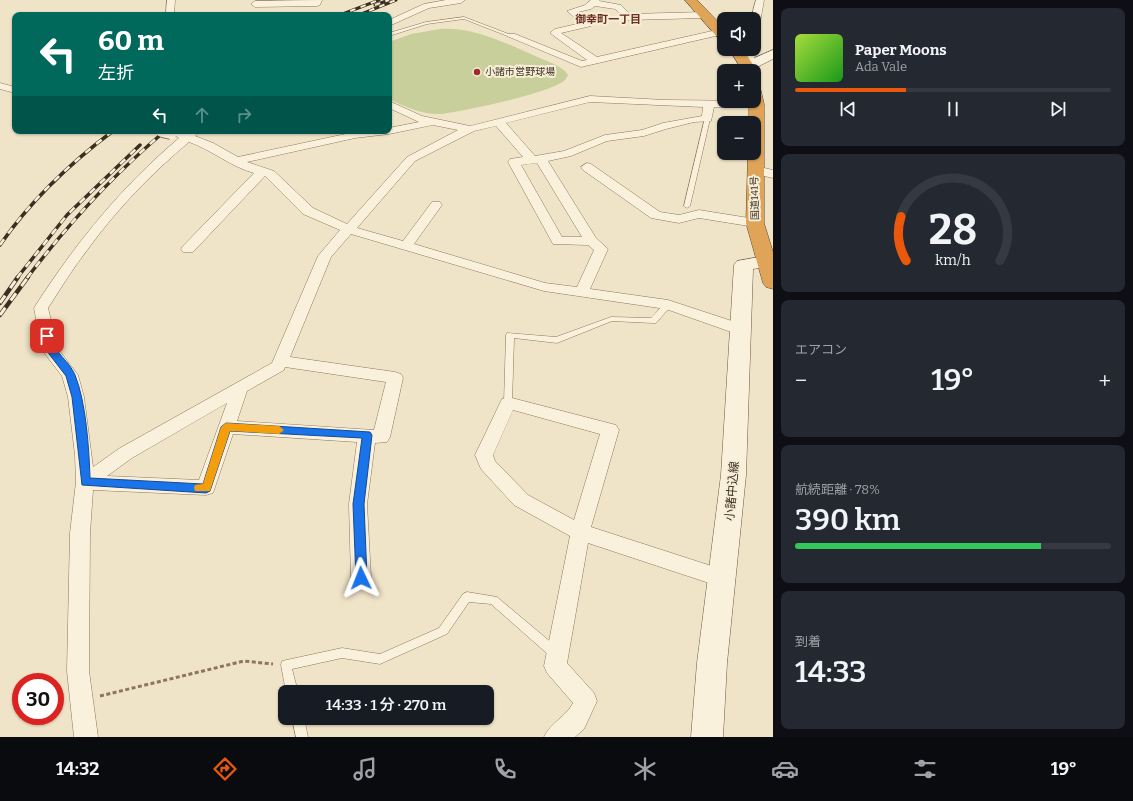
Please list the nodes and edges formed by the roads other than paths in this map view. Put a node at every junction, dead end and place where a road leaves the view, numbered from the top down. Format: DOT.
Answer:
graph roads {
  1 [pos="171,0"];
  2 [pos="318,0"];
  3 [pos="461,0"];
  4 [pos="691,0"];
  5 [pos="760,0"];
  6 [pos="255,2"];
  7 [pos="595,2"];
  8 [pos="170,12"];
  9 [pos="252,12"];
  10 [pos="757,12"];
  11 [pos="704,15"];
  12 [pos="392,22"];
  13 [pos="717,29"];
  14 [pos="392,34"];
  15 [pos="717,35"];
  16 [pos="512,36"];
  17 [pos="773,54"];
  18 [pos="594,60"];
  19 [pos="757,64"];
  20 [pos="0,86"];
  21 [pos="12,89"];
  22 [pos="709,103"];
  23 [pos="717,103"];
  24 [pos="392,106"];
  25 [pos="757,108"];
  26 [pos="707,119"];
  27 [pos="499,122"];
  28 [pos="429,123"];
  29 [pos="470,129"];
  30 [pos="392,130"];
  31 [pos="192,134"];
  32 [pos="363,134"];
  33 [pos="536,160"];
  34 [pos="236,162"];
  35 [pos="587,167"];
  36 [pos="755,170"];
  37 [pos="262,172"];
  38 [pos="773,174"];
  39 [pos="436,205"];
  40 [pos="687,206"];
  41 [pos="755,223"];
  42 [pos="348,229"];
  43 [pos="592,241"];
  44 [pos="405,247"];
  45 [pos="188,249"];
  46 [pos="769,272"];
  47 [pos="582,292"];
  48 [pos="668,305"];
  49 [pos="739,329"];
  50 [pos="280,361"];
  51 [pos="240,388"];
  52 [pos="508,403"];
  53 [pos="226,427"];
  54 [pos="367,435"];
  55 [pos="85,482"];
  56 [pos="580,532"];
  57 [pos="361,578"];
  58 [pos="724,579"];
  59 [pos="557,654"];
  60 [pos="290,685"];
  61 [pos="299,725"];
  62 [pos="86,737"];
  63 [pos="302,737"];
  64 [pos="556,737"];
  65 [pos="706,737"];
  1 -- 8 [label="street"];
  2 -- 6 [label="street"];
  3 -- 12 [label="street"];
  4 -- 11 [label="highway"];
  5 -- 10 [label="street"];
  6 -- 9 [label="street"];
  7 -- 11 [label="street"];
  7 -- 18 [label="street"];
  11 -- 13 [label="highway"];
  14 -- 16 [label="lane"];
  15 -- 18 [label="street"];
  16 -- 18 [label="street"];
  17 -- 19 [label="main road"];
  20 -- 21 [label="street"];
  22 -- 23 [label="street"];
  22 -- 26 [label="street"];
  22 -- 27 [label="street"];
  24 -- 28 [label="street"];
  25 -- 36 [label="highway, 国道141号"];
  26 -- 33 [label="street"];
  26 -- 40 [label="lane"];
  27 -- 29 [label="street"];
  27 -- 33 [label="street"];
  28 -- 29 [label="street"];
  28 -- 30 [label="street"];
  29 -- 42 [label="street"];
  31 -- 34 [label="street"];
  31 -- 55 [label="street"];
  32 -- 34 [label="street"];
  33 -- 43 [label="street"];
  33 -- 43 [label="street"];
  34 -- 37 [label="street"];
  35 -- 41 [label="street"];
  36 -- 38 [label="street"];
  36 -- 41 [label="highway, 国道141号"];
  37 -- 42 [label="street"];
  37 -- 45 [label="street"];
  39 -- 44 [label="street"];
  41 -- 46 [label="highway, 国道141号"];
  42 -- 44 [label="street"];
  42 -- 50 [label="street"];
  43 -- 47 [label="street"];
  44 -- 47 [label="street"];
  46 -- 49 [label="main road, 小諸中込線"];
  47 -- 48 [label="street"];
  48 -- 49 [label="street"];
  48 -- 52 [label="lane"];
  49 -- 58 [label="main road, 小諸中込線"];
  50 -- 51 [label="street"];
  50 -- 54 [label="street"];
  51 -- 53 [label="street"];
  51 -- 55 [label="street"];
  52 -- 56 [label="street"];
  52 -- 56 [label="street"];
  53 -- 54 [label="street"];
  53 -- 55 [label="street"];
  54 -- 57 [label="street"];
  55 -- 62 [label="street"];
  56 -- 58 [label="street"];
  56 -- 59 [label="street"];
  58 -- 65 [label="main road, 小諸中込線"];
  59 -- 60 [label="lane"];
  59 -- 64 [label="street"];
  61 -- 63 [label="lane"];
}
